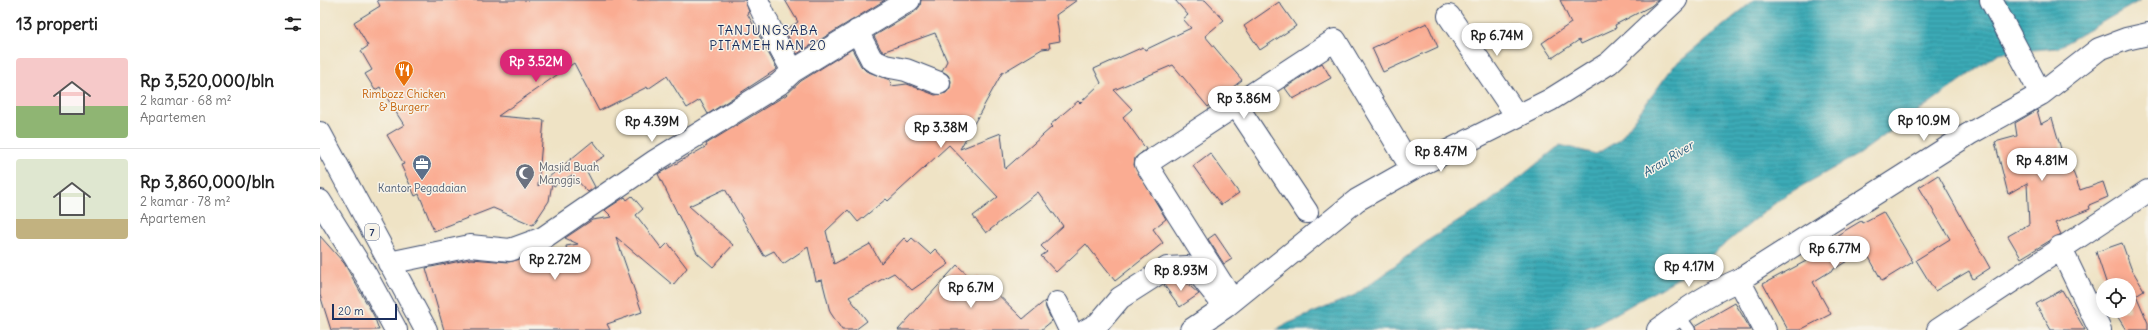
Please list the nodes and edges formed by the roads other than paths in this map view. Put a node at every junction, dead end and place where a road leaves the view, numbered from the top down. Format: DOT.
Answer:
graph roads {
  1 [pos="756,0"];
  2 [pos="909,0"];
  3 [pos="1676,0"];
  4 [pos="1991,0"];
  5 [pos="1449,16"];
  6 [pos="857,31"];
  7 [pos="2148,34"];
  8 [pos="793,71"];
  9 [pos="939,83"];
  10 [pos="2037,87"];
  11 [pos="1236,105"];
  12 [pos="1517,116"];
  13 [pos="320,133"];
  14 [pos="1412,169"];
  15 [pos="2148,191"];
  16 [pos="320,200"];
  17 [pos="1306,212"];
  18 [pos="2060,247"];
  19 [pos="389,263"];
  20 [pos="1739,280"];
  21 [pos="1057,304"];
  22 [pos="1228,304"];
  23 [pos="1684,323"];
  24 [pos="396,330"];
  25 [pos="426,330"];
  26 [pos="1070,330"];
  27 [pos="1087,330"];
  28 [pos="1191,330"];
  29 [pos="1658,330"];
  30 [pos="1765,330"];
  31 [pos="1938,330"];
  32 [pos="2100,330"];
  1 -- 8 [label="main road"];
  2 -- 6 [label="main road"];
  3 -- 12 [label="main road"];
  4 -- 10 [label="main road"];
  5 -- 12 [label="main road"];
  6 -- 8 [label="main road"];
  6 -- 9 [label="main road"];
  7 -- 10 [label="main road"];
  8 -- 19 [label="main road"];
  10 -- 20 [label="main road"];
  11 -- 14 [label="main road"];
  11 -- 17 [label="main road"];
  11 -- 22 [label="main road"];
  12 -- 14 [label="main road"];
  13 -- 19 [label="main road, 7"];
  14 -- 22 [label="main road"];
  15 -- 18 [label="main road"];
  16 -- 24 [label="main road"];
  18 -- 31 [label="main road"];
  18 -- 32 [label="main road"];
  19 -- 25 [label="main road, 7"];
  20 -- 23 [label="main road"];
  20 -- 30 [label="main road"];
  21 -- 26 [label="main road"];
  22 -- 27 [label="main road"];
  22 -- 28 [label="main road"];
  23 -- 29 [label="main road"];
}
